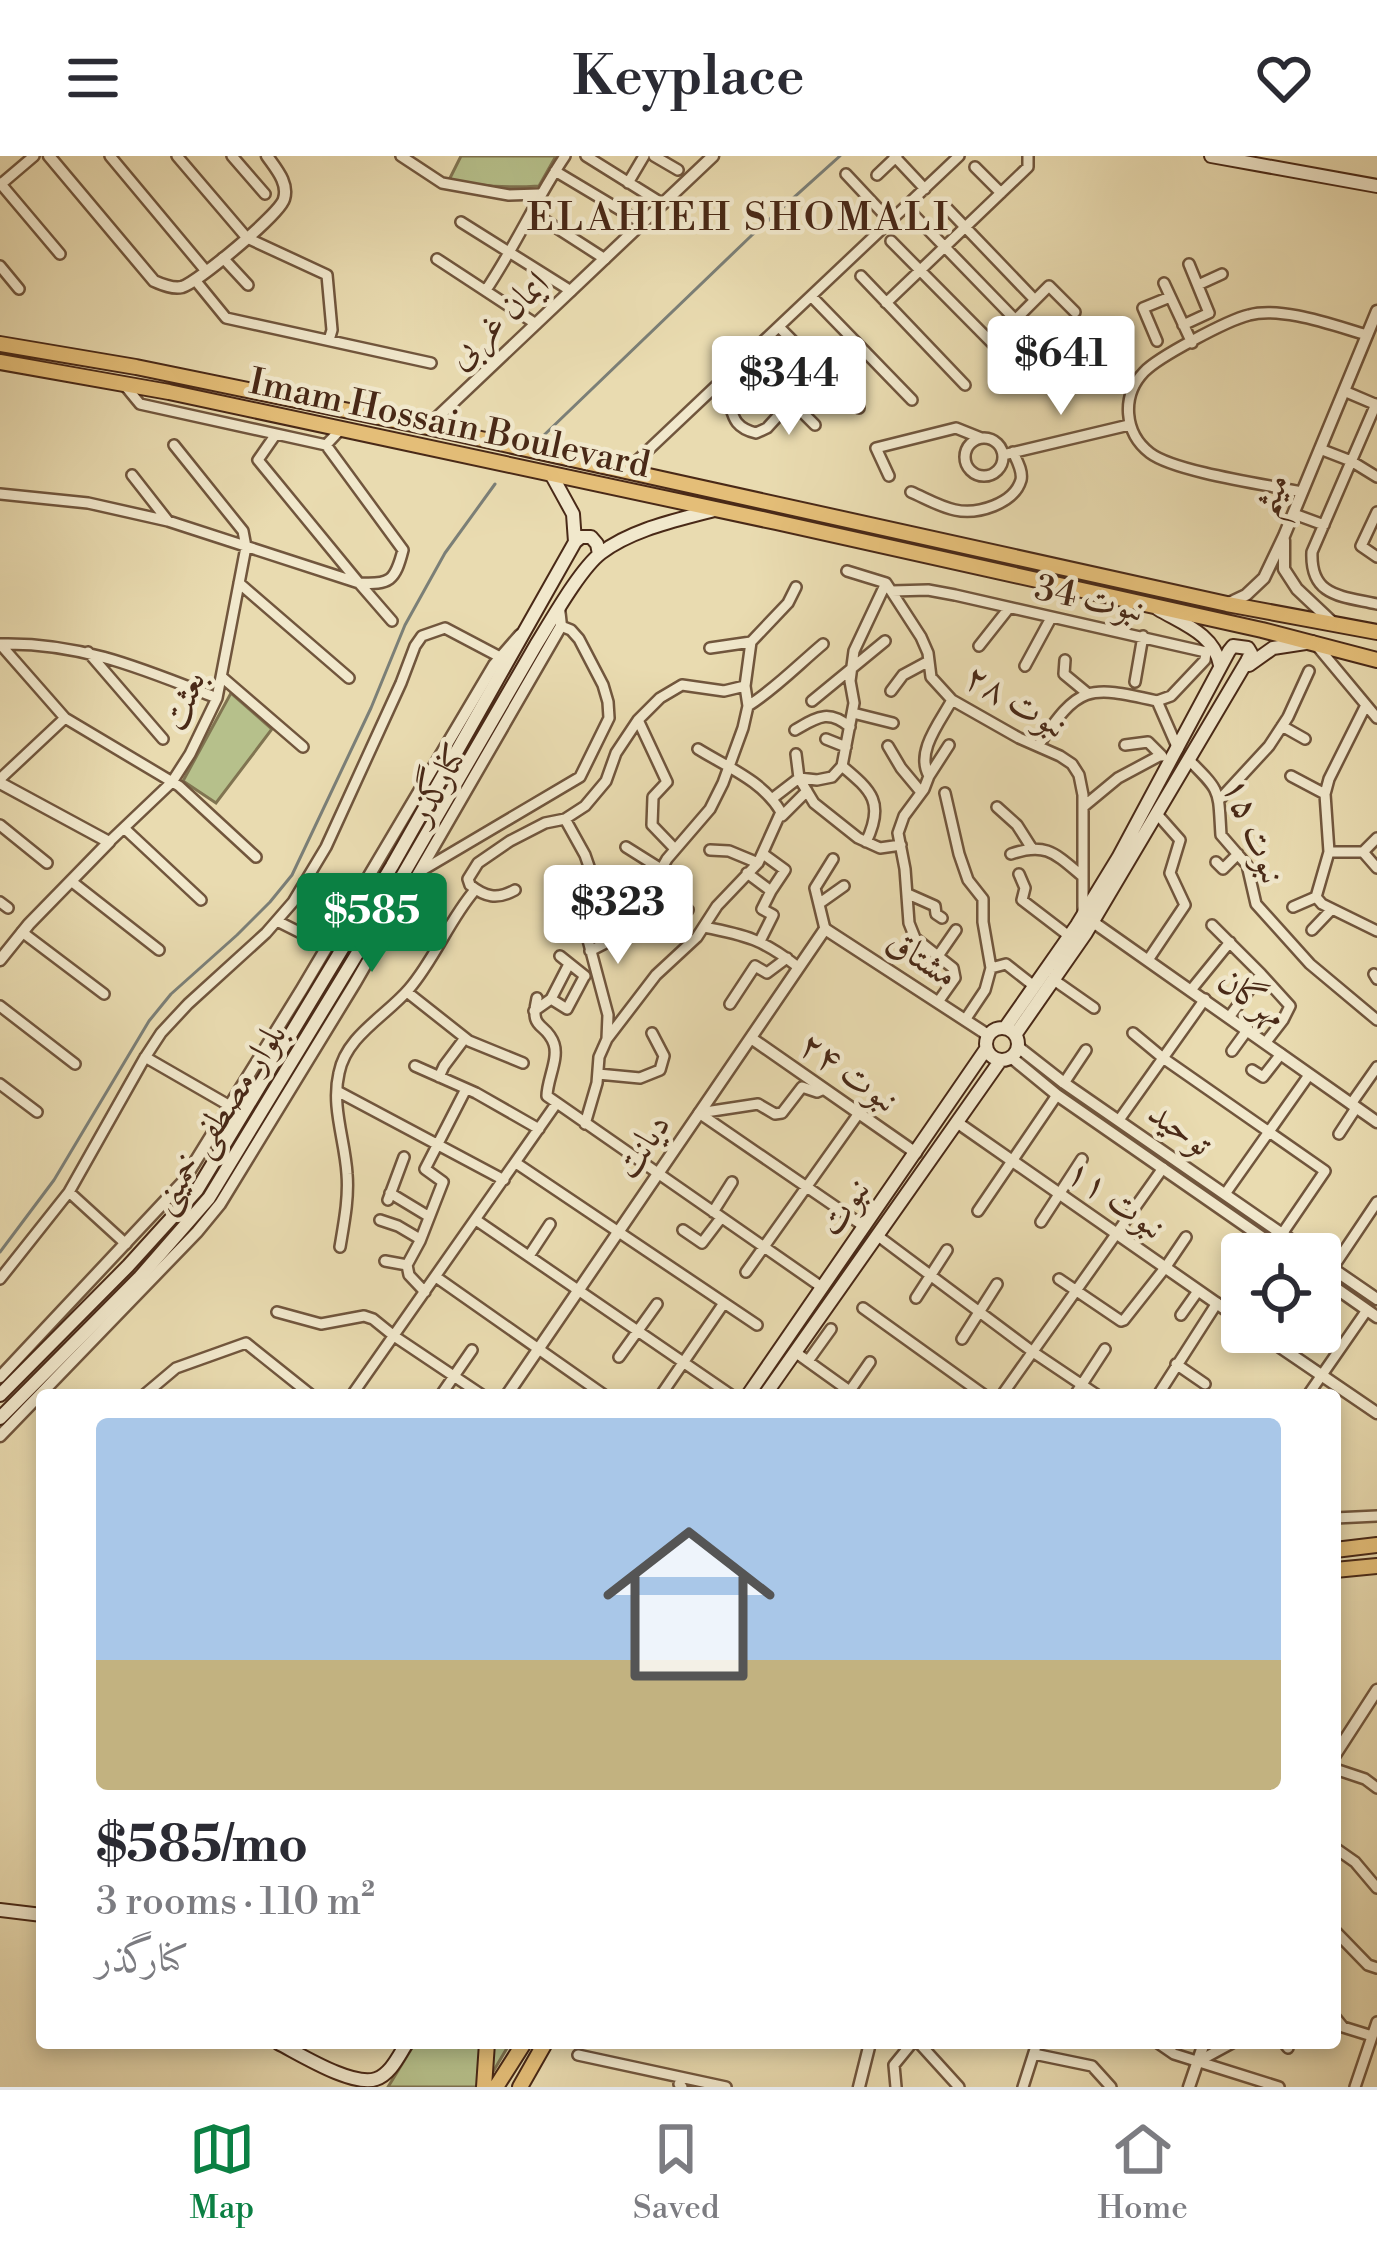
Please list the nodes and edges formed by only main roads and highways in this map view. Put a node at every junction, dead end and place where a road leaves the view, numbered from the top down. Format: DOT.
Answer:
graph roads {
  1 [pos="1211,156"];
  2 [pos="1377,185"];
  3 [pos="0,344"];
  4 [pos="0,362"];
  5 [pos="551,474"];
  6 [pos="716,509"];
  7 [pos="574,542"];
  8 [pos="599,554"];
  9 [pos="1152,605"];
  10 [pos="1377,630"];
  11 [pos="1313,641"];
  12 [pos="1377,660"];
  13 [pos="1217,672"];
  14 [pos="1237,680"];
  15 [pos="1184,754"];
  16 [pos="1088,918"];
  17 [pos="1012,1039"];
  18 [pos="987,1042"];
  19 [pos="865,1227"];
  20 [pos="878,1236"];
  21 [pos="752,1389"];
  22 [pos="769,1389"];
  23 [pos="0,1395"];
  24 [pos="0,1418"];
  25 [pos="1377,1545"];
  26 [pos="1341,1549"];
  27 [pos="1377,1566"];
  28 [pos="1341,1569"];
  29 [pos="36,1914"];
  30 [pos="1,1915"];
  31 [pos="290,2049"];
  32 [pos="402,2049"];
  33 [pos="487,2049"];
  34 [pos="520,2049"];
  35 [pos="542,2049"];
  36 [pos="484,2087"];
  37 [pos="496,2087"];
  38 [pos="520,2087"];
  1 -- 2 [label="main road"];
  3 -- 10 [label="main road, Imam Hossain Boulevard"];
  4 -- 5 [label="main road, Imam Hossain Boulevard"];
  5 -- 6 [label="main road, Imam Hossain Boulevard"];
  5 -- 7 [label="main road"];
  6 -- 8 [label="main road, بلوار مصطفی خمینی"];
  6 -- 9 [label="main road, Imam Hossain Boulevard"];
  7 -- 8 [label="main road"];
  7 -- 23 [label="main road, بلوار مصطفی خمینی"];
  8 -- 24 [label="main road, بلوار مصطفی خمینی"];
  9 -- 11 [label="main road, Imam Hossain Boulevard"];
  9 -- 13 [label="main road"];
  11 -- 12 [label="main road, Imam Hossain Boulevard"];
  11 -- 14 [label="main road"];
  13 -- 14 [label="main road"];
  13 -- 15 [label="main road, نبوت"];
  14 -- 15 [label="main road, نبوت"];
  15 -- 16 [label="main road, نبوت"];
  15 -- 16 [label="main road, نبوت"];
  16 -- 17 [label="main road, نبوت"];
  16 -- 17 [label="main road, نبوت"];
  17 -- 18 [label="main road"];
  17 -- 18 [label="main road"];
  17 -- 20 [label="main road, نبوت"];
  18 -- 19 [label="main road, نبوت"];
  19 -- 20 [label="main road"];
  19 -- 21 [label="main road, نبوت"];
  20 -- 22 [label="main road, نبوت"];
  25 -- 26 [label="main road"];
  27 -- 28 [label="main road"];
  29 -- 30 [label="main road"];
  31 -- 32 [label="main road"];
  33 -- 36 [label="main road"];
  34 -- 37 [label="main road"];
  35 -- 38 [label="main road"];
}
